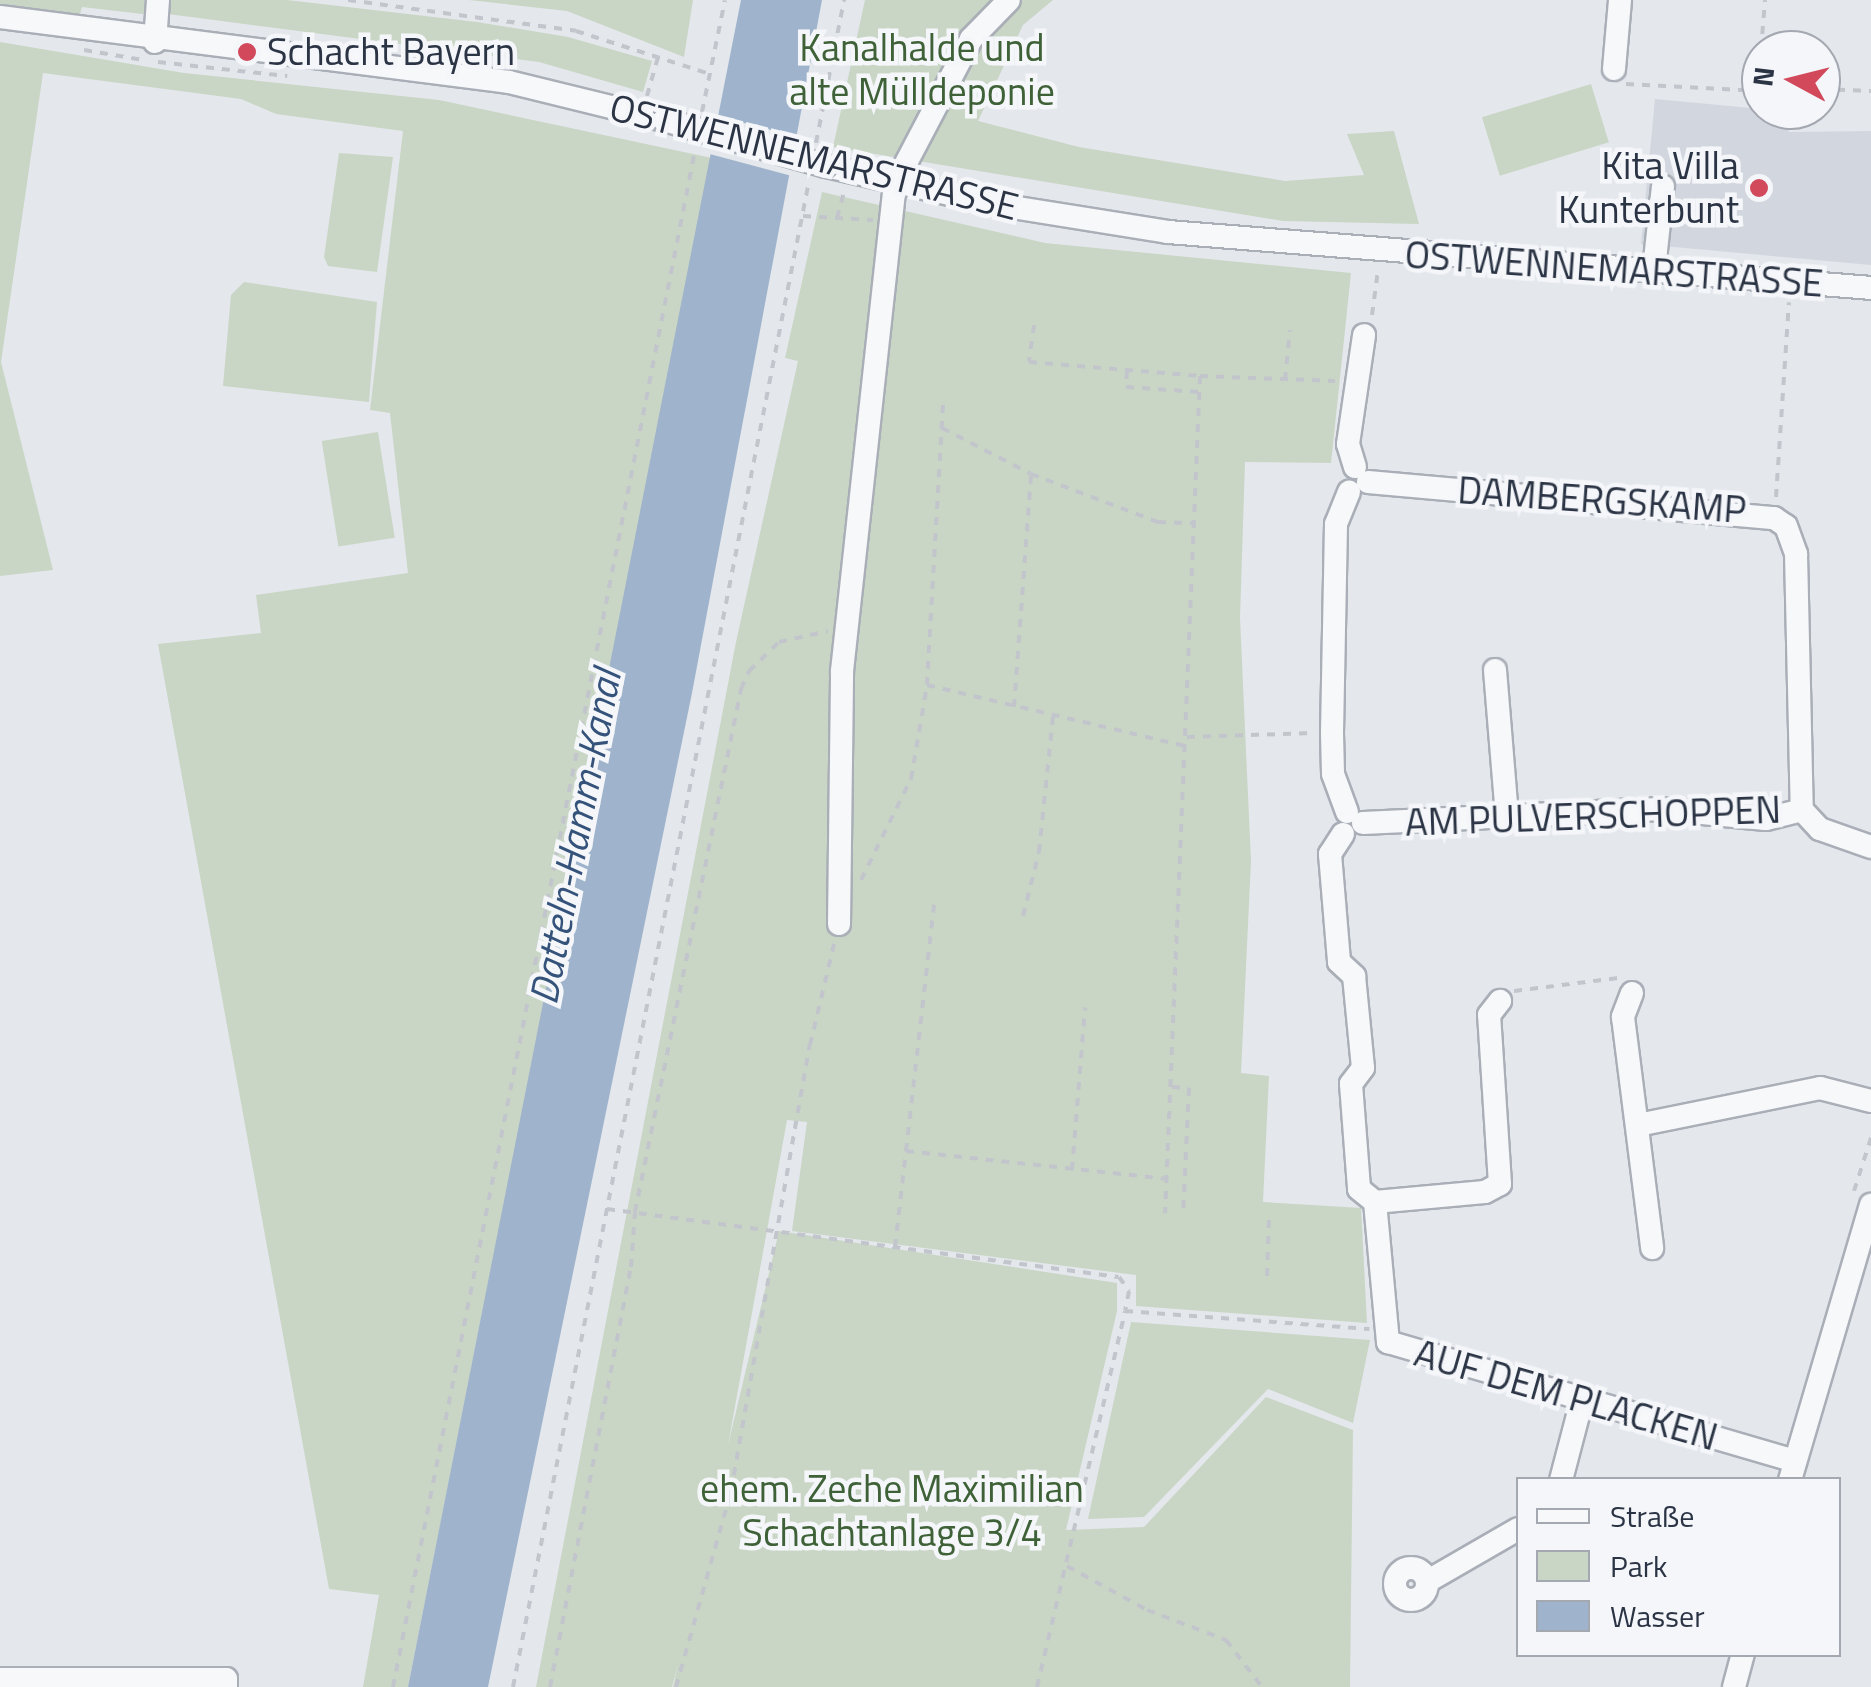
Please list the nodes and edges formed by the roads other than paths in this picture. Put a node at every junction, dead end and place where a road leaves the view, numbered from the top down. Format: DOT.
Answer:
graph roads {
  1 [pos="158,0"];
  2 [pos="1009,0"];
  3 [pos="1620,0"];
  4 [pos="0,17"];
  5 [pos="155,42"];
  6 [pos="1614,70"];
  7 [pos="895,184"];
  8 [pos="1662,186"];
  9 [pos="1654,269"];
  10 [pos="1871,288"];
  11 [pos="1364,335"];
  12 [pos="1357,480"];
  13 [pos="1495,670"];
  14 [pos="1802,810"];
  15 [pos="1506,815"];
  16 [pos="1351,823"];
  17 [pos="1871,847"];
  18 [pos="839,924"];
  19 [pos="1632,993"];
  20 [pos="1500,1001"];
  21 [pos="1871,1101"];
  22 [pos="1638,1125"];
  23 [pos="1374,1202"];
  24 [pos="1871,1205"];
  25 [pos="1652,1248"];
  26 [pos="1582,1400"];
  27 [pos="1792,1470"];
  28 [pos="1561,1477"];
  29 [pos="1516,1530"];
  30 [pos="1428,1582"];
  31 [pos="1742,1657"];
  32 [pos="0,1679"];
  33 [pos="106,1683"];
  34 [pos="226,1687"];
  35 [pos="1734,1687"];
  1 -- 5 [label="street"];
  2 -- 7 [label="street"];
  3 -- 6 [label="street"];
  4 -- 5 [label="street, OSTWENNEMARSTRASSE"];
  5 -- 7 [label="street, OSTWENNEMARSTRASSE, bridge"];
  7 -- 9 [label="street, OSTWENNEMARSTRASSE"];
  7 -- 18 [label="street"];
  8 -- 9 [label="street"];
  9 -- 10 [label="street, OSTWENNEMARSTRASSE"];
  11 -- 12 [label="street, AUF DEM PLACKEN"];
  12 -- 14 [label="street, DAMBERGSKAMP"];
  12 -- 16 [label="street, AUF DEM PLACKEN"];
  13 -- 15 [label="street"];
  14 -- 15 [label="street, AM PULVERSCHOPPEN"];
  14 -- 17 [label="street, AM PULVERSCHOPPEN"];
  15 -- 16 [label="street, AM PULVERSCHOPPEN"];
  16 -- 23 [label="street, AUF DEM PLACKEN"];
  19 -- 22 [label="street"];
  20 -- 23 [label="street"];
  21 -- 22 [label="street"];
  22 -- 25 [label="street"];
  23 -- 26 [label="street, AUF DEM PLACKEN"];
  24 -- 27 [label="street"];
  26 -- 27 [label="street, AUF DEM PLACKEN"];
  26 -- 28 [label="street"];
  29 -- 30 [label="street"];
  31 -- 35 [label="street"];
  32 -- 33 [label="street"];
  33 -- 34 [label="street"];
}
